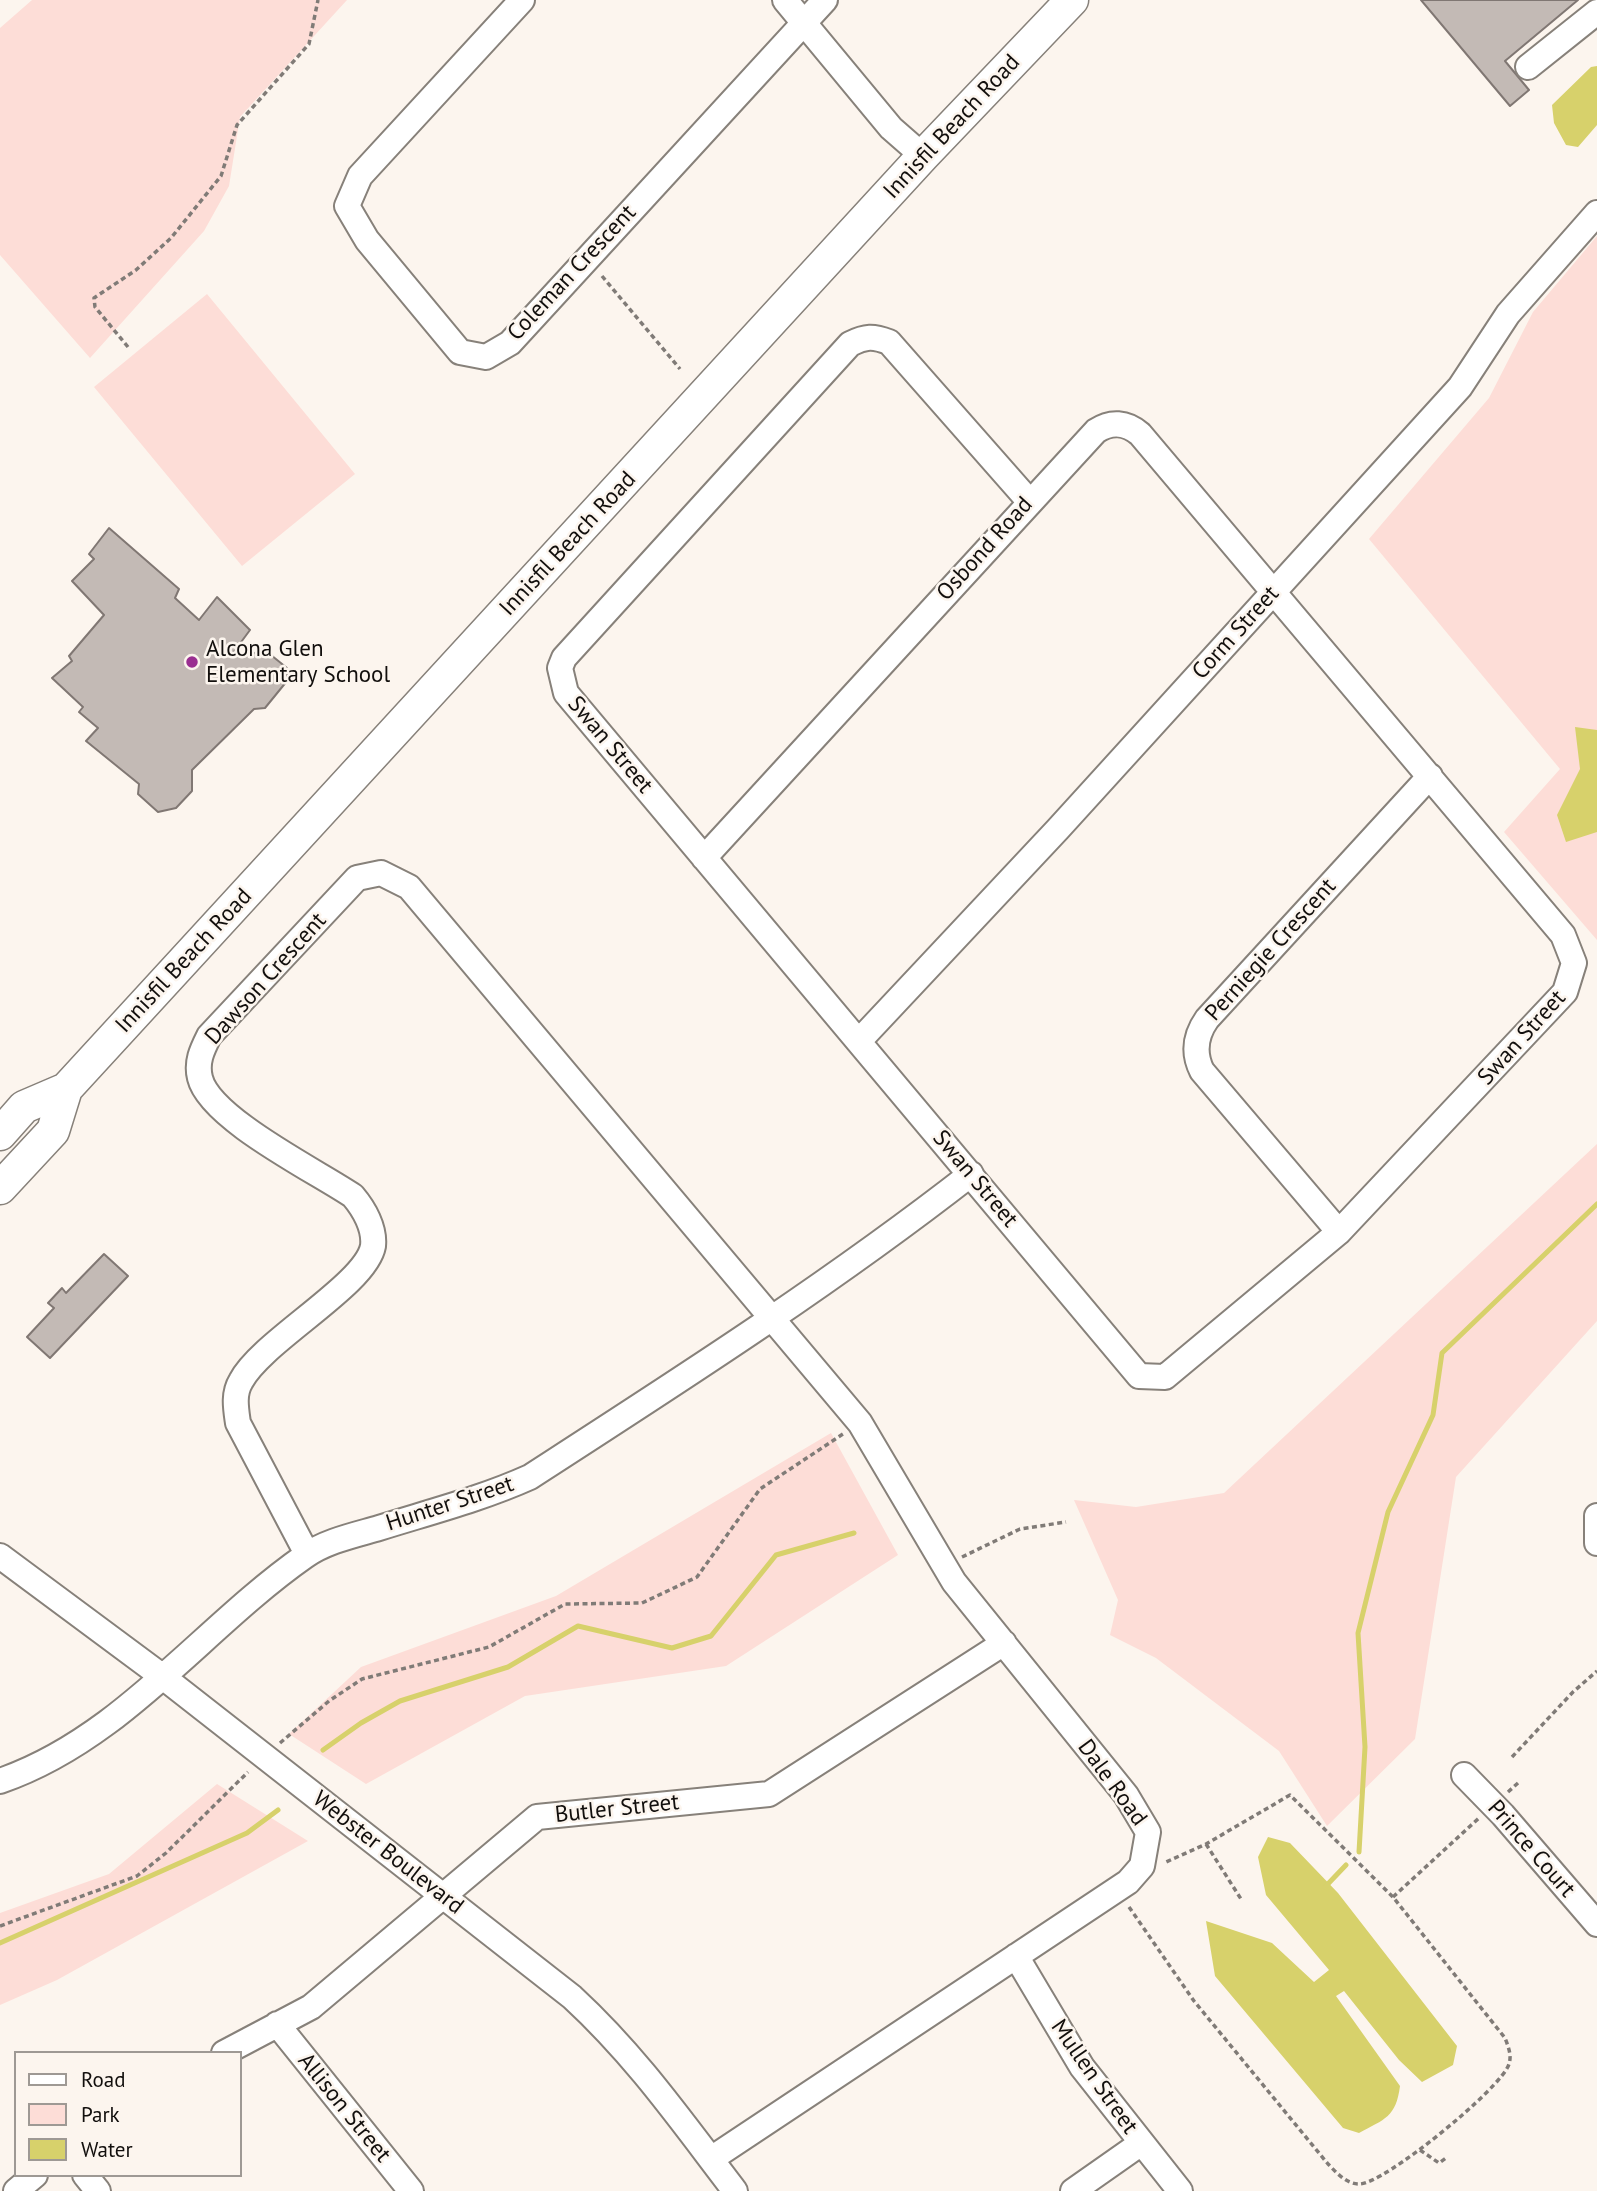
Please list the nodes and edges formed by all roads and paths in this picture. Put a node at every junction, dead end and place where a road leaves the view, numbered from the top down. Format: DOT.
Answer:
graph roads {
  1 [pos="318,0"];
  2 [pos="785,0"];
  3 [pos="825,0"];
  4 [pos="1072,0"];
  5 [pos="519,4"];
  6 [pos="1597,12"];
  7 [pos="803,21"];
  8 [pos="1528,67"];
  9 [pos="923,156"];
  10 [pos="1597,213"];
  11 [pos="602,276"];
  12 [pos="128,347"];
  13 [pos="680,369"];
  14 [pos="1029,502"];
  15 [pos="1273,593"];
  16 [pos="1430,776"];
  17 [pos="704,858"];
  18 [pos="860,1040"];
  19 [pos="66,1089"];
  20 [pos="0,1134"];
  21 [pos="971,1174"];
  22 [pos="0,1188"];
  23 [pos="1339,1232"];
  24 [pos="773,1319"];
  25 [pos="860,1423"];
  26 [pos="1597,1516"];
  27 [pos="1066,1522"];
  28 [pos="1597,1543"];
  29 [pos="307,1554"];
  30 [pos="0,1556"];
  31 [pos="944,1565"];
  32 [pos="1004,1643"];
  33 [pos="1597,1671"];
  34 [pos="163,1677"];
  35 [pos="264,1756"];
  36 [pos="1512,1757"];
  37 [pos="1464,1774"];
  38 [pos="0,1781"];
  39 [pos="1518,1783"];
  40 [pos="1493,1805"];
  41 [pos="1206,1844"];
  42 [pos="1166,1862"];
  43 [pos="443,1897"];
  44 [pos="1393,1897"];
  45 [pos="1241,1899"];
  46 [pos="1129,1908"];
  47 [pos="1597,1924"];
  48 [pos="0,1926"];
  49 [pos="1016,1956"];
  50 [pos="277,2024"];
  51 [pos="228,2051"];
  52 [pos="1140,2144"];
  53 [pos="1420,2150"];
  54 [pos="1446,2158"];
  55 [pos="711,2160"];
  56 [pos="33,2177"];
  57 [pos="87,2177"];
  58 [pos="16,2191"];
  59 [pos="98,2191"];
  60 [pos="411,2191"];
  61 [pos="736,2191"];
  62 [pos="1073,2191"];
  63 [pos="1180,2191"];
  1 -- 12 [label="path"];
  2 -- 7 [label="street"];
  3 -- 7 [label="street"];
  4 -- 9 [label="main road, Innisfil Beach Road"];
  5 -- 7 [label="street, Coleman Crescent"];
  6 -- 8 [label="street"];
  7 -- 9 [label="street"];
  9 -- 19 [label="main road, Innisfil Beach Road"];
  10 -- 15 [label="street, Corm Street"];
  11 -- 13 [label="path"];
  14 -- 15 [label="street, Osbond Road"];
  14 -- 17 [label="street, Osbond Road"];
  14 -- 17 [label="street, Swan Street"];
  15 -- 16 [label="street, Swan Street"];
  15 -- 18 [label="street, Corm Street"];
  16 -- 23 [label="street, Perniegie Crescent"];
  16 -- 23 [label="street, Swan Street"];
  17 -- 18 [label="street, Swan Street"];
  18 -- 21 [label="street, Swan Street"];
  19 -- 20 [label="main road, Innisfil Beach Road"];
  19 -- 22 [label="main road, Innisfil Beach Road"];
  21 -- 23 [label="street, Swan Street"];
  21 -- 24 [label="street, Hunter Street"];
  24 -- 25 [label="street, Dale Road"];
  24 -- 29 [label="street, Hunter Street"];
  24 -- 29 [label="street, Dawson Crescent"];
  25 -- 31 [label="street, Dale Road"];
  25 -- 35 [label="path"];
  26 -- 28 [label="street"];
  27 -- 31 [label="path"];
  29 -- 34 [label="street, Hunter Street"];
  30 -- 34 [label="street, Webster Boulevard"];
  31 -- 32 [label="street, Dale Road"];
  32 -- 43 [label="street, Butler Street"];
  32 -- 49 [label="street, Dale Road"];
  33 -- 36 [label="path"];
  34 -- 35 [label="street, Webster Boulevard"];
  34 -- 38 [label="street, Hunter Street"];
  35 -- 43 [label="street, Webster Boulevard"];
  35 -- 48 [label="path"];
  37 -- 40 [label="street, Prince Court"];
  39 -- 40 [label="path"];
  40 -- 44 [label="path"];
  40 -- 47 [label="street, Prince Court"];
  41 -- 42 [label="path"];
  41 -- 44 [label="path"];
  41 -- 45 [label="path"];
  43 -- 50 [label="street, Butler Street"];
  43 -- 55 [label="street, Webster Boulevard"];
  44 -- 53 [label="path"];
  46 -- 53 [label="path"];
  49 -- 52 [label="street, Mullen Street"];
  49 -- 55 [label="street, Dale Road"];
  50 -- 51 [label="street, Butler Street"];
  50 -- 60 [label="street, Allison Street"];
  52 -- 62 [label="street"];
  52 -- 63 [label="street, Mullen Street"];
  53 -- 54 [label="path"];
  55 -- 61 [label="street, Webster Boulevard"];
  56 -- 58 [label="street"];
  57 -- 59 [label="street"];
}
